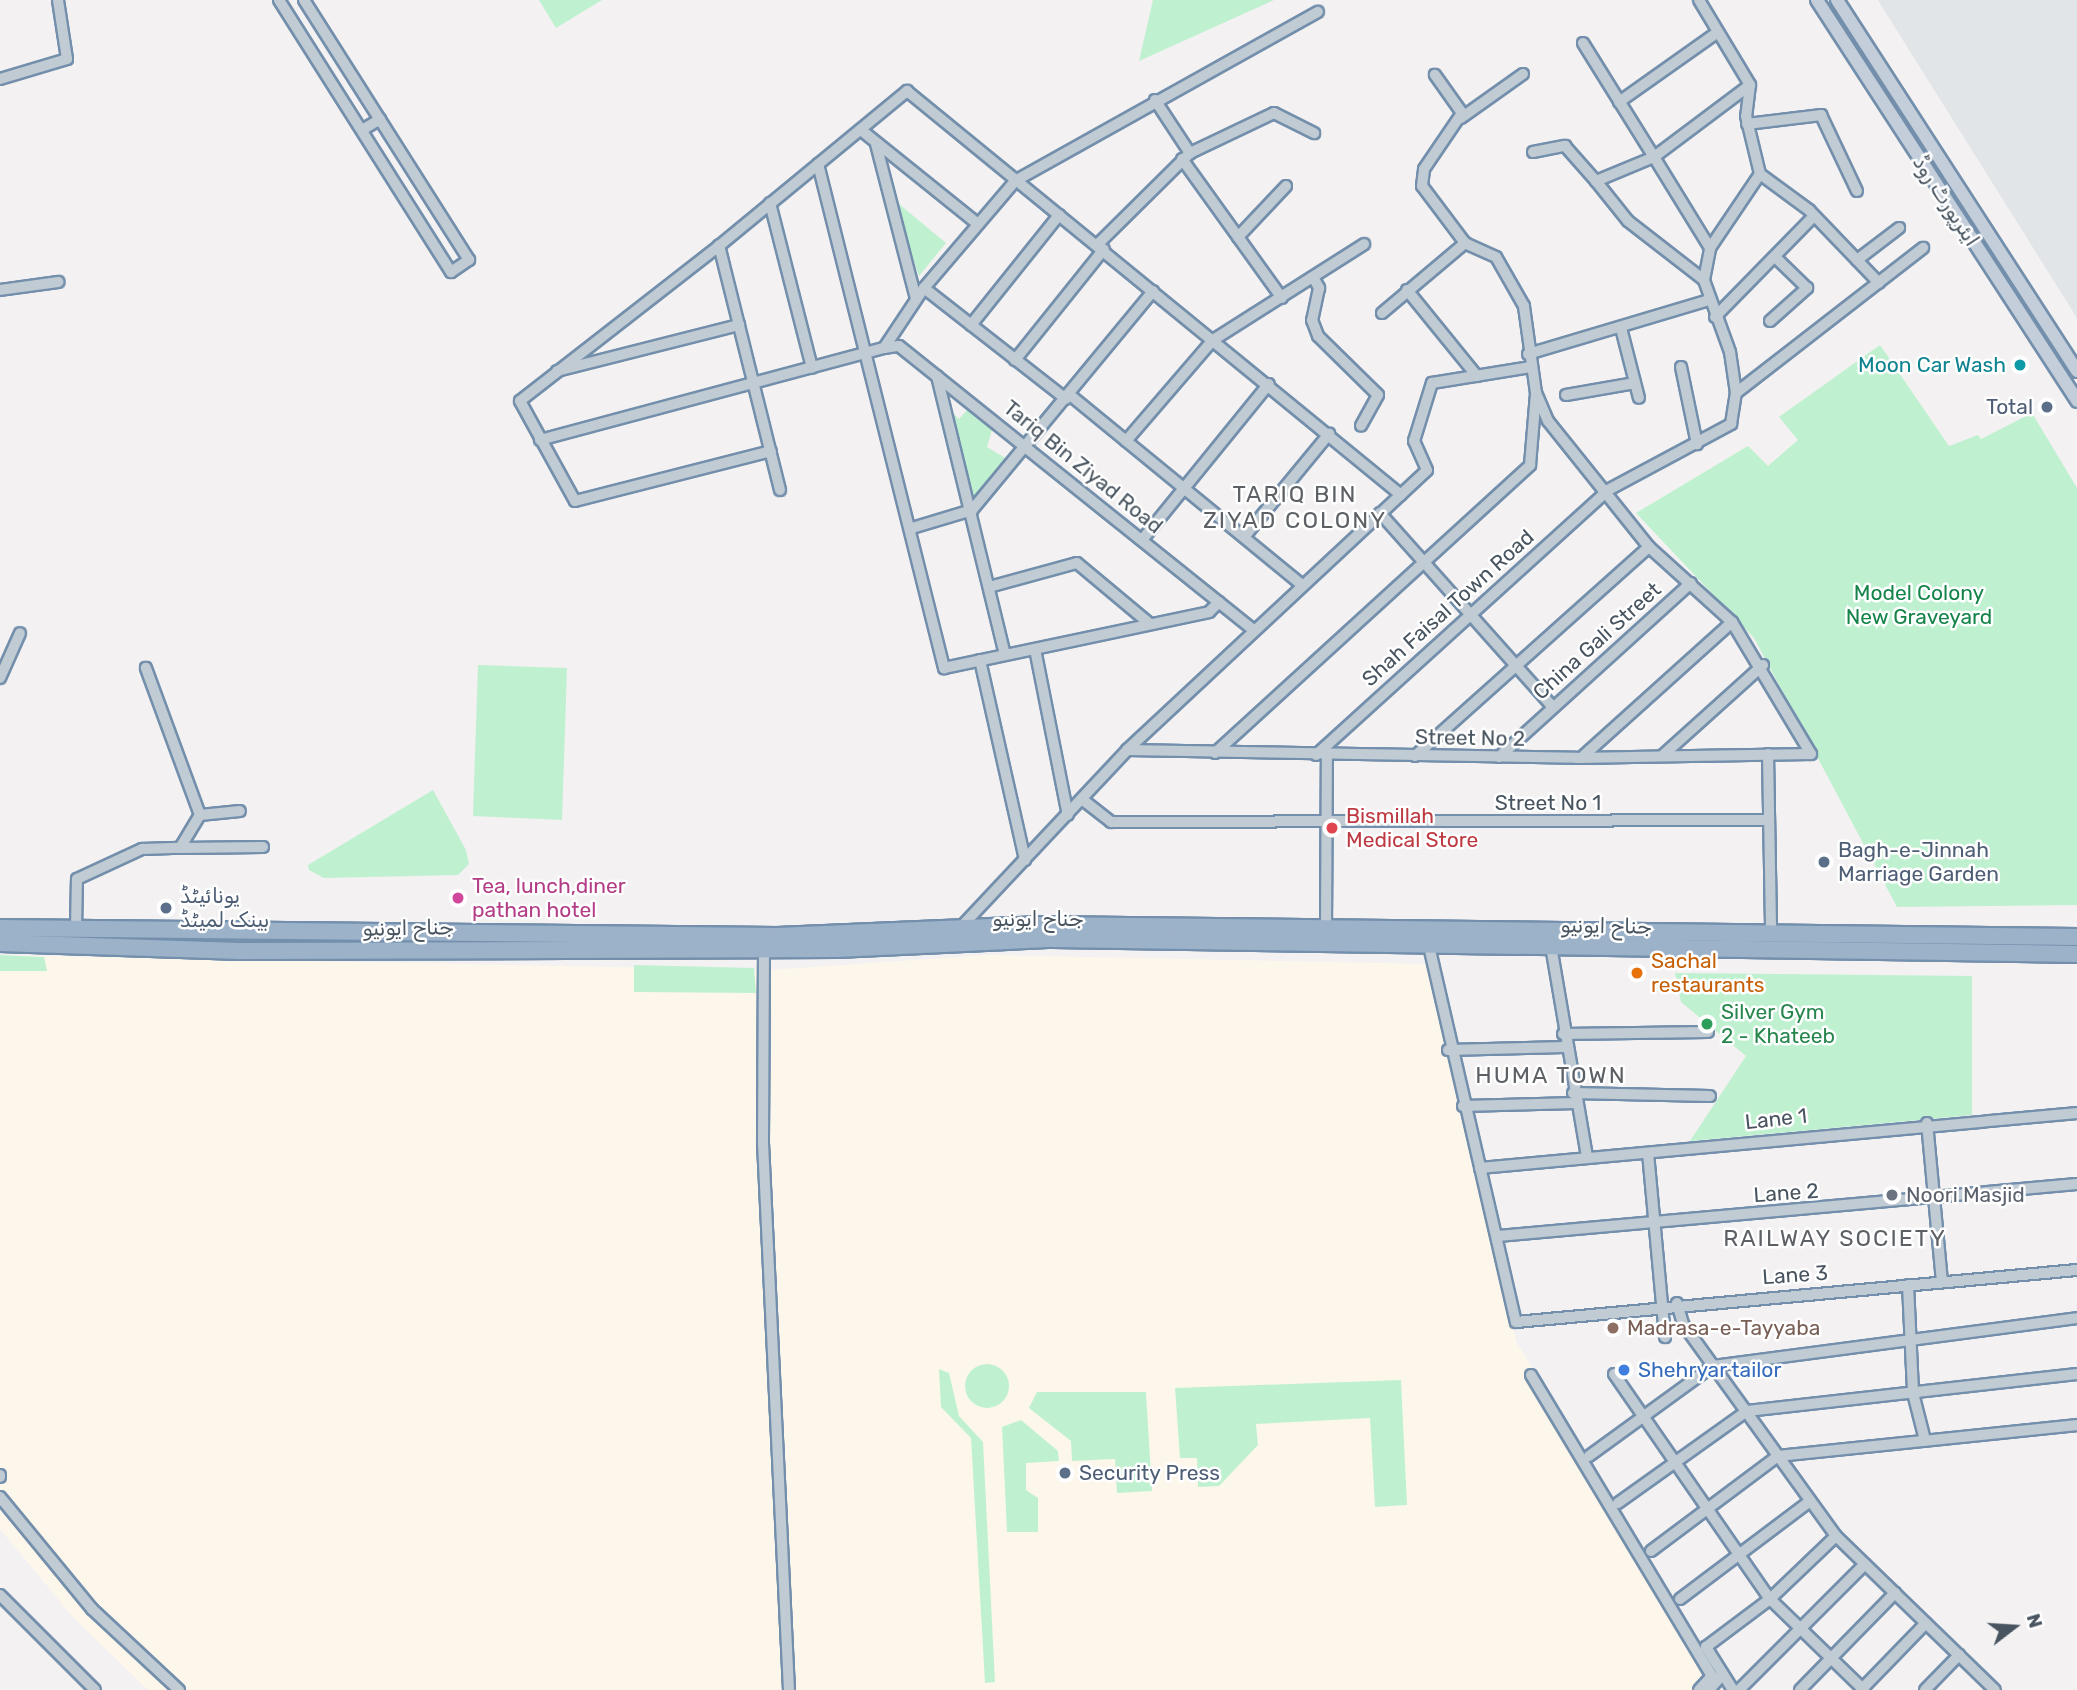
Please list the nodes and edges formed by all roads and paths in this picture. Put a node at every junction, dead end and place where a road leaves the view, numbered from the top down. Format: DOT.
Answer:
graph roads {
  1 [pos="58,0"];
  2 [pos="279,0"];
  3 [pos="304,0"];
  4 [pos="1699,0"];
  5 [pos="1817,0"];
  6 [pos="1837,0"];
  7 [pos="1318,12"];
  8 [pos="1718,32"];
  9 [pos="1583,43"];
  10 [pos="1523,74"];
  11 [pos="1435,75"];
  12 [pos="0,79"];
  13 [pos="1750,85"];
  14 [pos="1155,100"];
  15 [pos="1619,102"];
  16 [pos="1461,118"];
  17 [pos="380,119"];
  18 [pos="1748,124"];
  19 [pos="362,130"];
  20 [pos="861,130"];
  21 [pos="1314,133"];
  22 [pos="876,144"];
  23 [pos="1532,152"];
  24 [pos="1186,156"];
  25 [pos="1654,157"];
  26 [pos="818,164"];
  27 [pos="1760,174"];
  28 [pos="1015,181"];
  29 [pos="1595,181"];
  30 [pos="1286,186"];
  31 [pos="1857,191"];
  32 [pos="770,203"];
  33 [pos="1059,215"];
  34 [pos="1814,216"];
  35 [pos="978,225"];
  36 [pos="1899,228"];
  37 [pos="1238,237"];
  38 [pos="1465,243"];
  39 [pos="1364,244"];
  40 [pos="719,246"];
  41 [pos="1101,246"];
  42 [pos="1710,248"];
  43 [pos="1923,248"];
  44 [pos="1775,257"];
  45 [pos="1857,260"];
  46 [pos="1313,277"];
  47 [pos="1704,280"];
  48 [pos="58,282"];
  49 [pos="1879,283"];
  50 [pos="924,288"];
  51 [pos="0,290"];
  52 [pos="1407,290"];
  53 [pos="1153,291"];
  54 [pos="1282,298"];
  55 [pos="916,299"];
  56 [pos="1709,300"];
  57 [pos="1382,313"];
  58 [pos="1715,317"];
  59 [pos="1770,321"];
  60 [pos="739,325"];
  61 [pos="971,325"];
  62 [pos="1621,328"];
  63 [pos="1213,340"];
  64 [pos="884,348"];
  65 [pos="869,353"];
  66 [pos="1528,354"];
  67 [pos="1016,360"];
  68 [pos="1531,367"];
  69 [pos="1681,367"];
  70 [pos="812,368"];
  71 [pos="2077,371"];
  72 [pos="551,373"];
  73 [pos="937,376"];
  74 [pos="1477,376"];
  75 [pos="1635,383"];
  76 [pos="755,384"];
  77 [pos="1269,384"];
  78 [pos="1536,393"];
  79 [pos="1736,393"];
  80 [pos="1566,395"];
  81 [pos="1068,397"];
  82 [pos="1639,398"];
  83 [pos="2077,401"];
  84 [pos="1361,426"];
  85 [pos="1329,434"];
  86 [pos="540,440"];
  87 [pos="1126,441"];
  88 [pos="1696,444"];
  89 [pos="1027,446"];
  90 [pos="771,451"];
  91 [pos="1184,488"];
  92 [pos="1608,490"];
  93 [pos="780,491"];
  94 [pos="1401,495"];
  95 [pos="972,510"];
  96 [pos="1380,513"];
  97 [pos="912,528"];
  98 [pos="1244,537"];
  99 [pos="1142,540"];
  100 [pos="1649,547"];
  101 [pos="1425,563"];
  102 [pos="1691,583"];
  103 [pos="1302,585"];
  104 [pos="989,587"];
  105 [pos="1219,602"];
  106 [pos="1470,613"];
  107 [pos="1732,622"];
  108 [pos="1150,625"];
  109 [pos="1253,629"];
  110 [pos="20,634"];
  111 [pos="1035,649"];
  112 [pos="1005,655"];
  113 [pos="981,660"];
  114 [pos="1515,665"];
  115 [pos="1763,665"];
  116 [pos="146,668"];
  117 [pos="0,678"];
  118 [pos="1552,706"];
  119 [pos="1127,750"];
  120 [pos="1215,753"];
  121 [pos="1768,754"];
  122 [pos="1316,755"];
  123 [pos="1327,755"];
  124 [pos="1415,756"];
  125 [pos="1662,756"];
  126 [pos="1499,757"];
  127 [pos="1581,758"];
  128 [pos="1083,800"];
  129 [pos="240,811"];
  130 [pos="200,815"];
  131 [pos="1068,815"];
  132 [pos="1768,820"];
  133 [pos="1326,821"];
  134 [pos="263,847"];
  135 [pos="180,848"];
  136 [pos="1025,860"];
  137 [pos="961,927"];
  138 [pos="1326,927"];
  139 [pos="0,928"];
  140 [pos="1770,933"];
  141 [pos="82,934"];
  142 [pos="2077,937"];
  143 [pos="0,943"];
  144 [pos="1429,946"];
  145 [pos="1550,946"];
  146 [pos="764,948"];
  147 [pos="2077,954"];
  148 [pos="1709,1032"];
  149 [pos="1563,1034"];
  150 [pos="1564,1047"];
  151 [pos="1448,1050"];
  152 [pos="1710,1096"];
  153 [pos="1575,1098"];
  154 [pos="1463,1106"];
  155 [pos="2077,1113"];
  156 [pos="1927,1123"];
  157 [pos="1648,1153"];
  158 [pos="1587,1156"];
  159 [pos="1480,1168"];
  160 [pos="2077,1184"];
  161 [pos="1931,1198"];
  162 [pos="1653,1221"];
  163 [pos="1498,1236"];
  164 [pos="2077,1270"];
  165 [pos="1942,1282"];
  166 [pos="1908,1285"];
  167 [pos="1677,1303"];
  168 [pos="1660,1307"];
  169 [pos="2077,1318"];
  170 [pos="1665,1337"];
  171 [pos="1911,1339"];
  172 [pos="1713,1366"];
  173 [pos="1614,1374"];
  174 [pos="2077,1374"];
  175 [pos="1531,1375"];
  176 [pos="1913,1393"];
  177 [pos="1747,1411"];
  178 [pos="1644,1416"];
  179 [pos="2077,1424"];
  180 [pos="1925,1440"];
  181 [pos="1589,1456"];
  182 [pos="1779,1456"];
  183 [pos="1677,1462"];
  184 [pos="0,1497"];
  185 [pos="1811,1501"];
  186 [pos="1618,1503"];
  187 [pos="1707,1507"];
  188 [pos="1836,1536"];
  189 [pos="1651,1551"];
  190 [pos="1738,1552"];
  191 [pos="1865,1564"];
  192 [pos="1895,1593"];
  193 [pos="0,1595"];
  194 [pos="1679,1599"];
  195 [pos="1770,1599"];
  196 [pos="1926,1623"];
  197 [pos="1800,1627"];
  198 [pos="1959,1655"];
  199 [pos="1833,1657"];
  200 [pos="1721,1676"];
  201 [pos="1863,1689"];
  202 [pos="1993,1689"];
  203 [pos="95,1690"];
  204 [pos="179,1690"];
  205 [pos="789,1690"];
  206 [pos="1699,1690"];
  207 [pos="1709,1690"];
  208 [pos="1733,1690"];
  209 [pos="1739,1690"];
  210 [pos="1800,1690"];
  211 [pos="1925,1690"];
  1 -- 12 [label="street"];
  2 -- 19 [label="street"];
  3 -- 17 [label="street"];
  4 -- 8 [label="street"];
  5 -- 83 [label="main road, ایئرپورٹ روڈ"];
  6 -- 71 [label="main road, ایئرپورٹ روڈ"];
  7 -- 14 [label="street"];
  8 -- 13 [label="street"];
  8 -- 15 [label="street"];
  9 -- 15 [label="street"];
  10 -- 16 [label="street"];
  11 -- 16 [label="street"];
  13 -- 18 [label="street"];
  13 -- 25 [label="street"];
  14 -- 24 [label="street"];
  14 -- 28 [label="street"];
  15 -- 25 [label="street"];
  16 -- 38 [label="street"];
  17 -- 19 [label="street"];
  17 -- 19 [label="street"];
  18 -- 27 [label="street"];
  18 -- 31 [label="street"];
  20 -- 22 [label="street"];
  20 -- 26 [label="street"];
  20 -- 28 [label="street"];
  21 -- 24 [label="street"];
  22 -- 35 [label="street"];
  22 -- 55 [label="street"];
  23 -- 29 [label="street"];
  24 -- 37 [label="street"];
  24 -- 41 [label="street"];
  25 -- 29 [label="street"];
  25 -- 42 [label="street"];
  26 -- 32 [label="street"];
  26 -- 65 [label="street"];
  27 -- 34 [label="street"];
  27 -- 42 [label="street"];
  28 -- 33 [label="street"];
  28 -- 35 [label="street"];
  29 -- 47 [label="street"];
  30 -- 37 [label="street"];
  32 -- 40 [label="street"];
  32 -- 70 [label="street"];
  33 -- 41 [label="street"];
  33 -- 61 [label="street"];
  34 -- 44 [label="street"];
  34 -- 45 [label="street"];
  35 -- 50 [label="street"];
  36 -- 45 [label="street"];
  37 -- 54 [label="street"];
  38 -- 52 [label="street"];
  38 -- 66 [label="street"];
  39 -- 46 [label="street"];
  40 -- 60 [label="street"];
  40 -- 72 [label="street"];
  41 -- 53 [label="street"];
  41 -- 67 [label="street"];
  42 -- 47 [label="street"];
  43 -- 49 [label="street"];
  44 -- 58 [label="street"];
  44 -- 59 [label="street"];
  45 -- 49 [label="street"];
  46 -- 54 [label="street"];
  46 -- 84 [label="street"];
  47 -- 56 [label="street"];
  48 -- 51 [label="street"];
  49 -- 79 [label="street"];
  50 -- 55 [label="street"];
  50 -- 61 [label="street"];
  52 -- 57 [label="street"];
  52 -- 74 [label="street"];
  53 -- 63 [label="street"];
  53 -- 81 [label="street"];
  54 -- 63 [label="street"];
  55 -- 64 [label="street"];
  56 -- 58 [label="street"];
  56 -- 62 [label="street"];
  58 -- 79 [label="street"];
  60 -- 72 [label="street"];
  60 -- 76 [label="street"];
  61 -- 67 [label="street"];
  62 -- 66 [label="street"];
  62 -- 75 [label="street"];
  63 -- 77 [label="street"];
  63 -- 87 [label="street"];
  64 -- 65 [label="street"];
  64 -- 73 [label="street, Tariq Bin Ziyad Road"];
  65 -- 70 [label="street"];
  65 -- 97 [label="street"];
  66 -- 68 [label="street"];
  67 -- 81 [label="street"];
  68 -- 74 [label="street"];
  68 -- 78 [label="street"];
  69 -- 88 [label="street"];
  70 -- 76 [label="street"];
  72 -- 86 [label="street"];
  73 -- 89 [label="street, Tariq Bin Ziyad Road"];
  73 -- 95 [label="street"];
  74 -- 94 [label="street"];
  75 -- 80 [label="street"];
  75 -- 82 [label="street"];
  76 -- 86 [label="street"];
  76 -- 90 [label="street"];
  77 -- 85 [label="street"];
  77 -- 91 [label="street"];
  78 -- 92 [label="street"];
  78 -- 101 [label="street"];
  79 -- 88 [label="street, Shah Faisal Town Road"];
  81 -- 87 [label="street"];
  81 -- 89 [label="street"];
  85 -- 94 [label="street"];
  85 -- 98 [label="street"];
  86 -- 90 [label="street"];
  87 -- 91 [label="street"];
  88 -- 92 [label="street, Shah Faisal Town Road"];
  89 -- 95 [label="street"];
  89 -- 99 [label="street, Tariq Bin Ziyad Road"];
  90 -- 93 [label="street"];
  91 -- 98 [label="street"];
  91 -- 99 [label="street"];
  92 -- 100 [label="street"];
  92 -- 106 [label="street, Shah Faisal Town Road"];
  94 -- 96 [label="street"];
  95 -- 97 [label="street"];
  95 -- 104 [label="street"];
  96 -- 101 [label="street"];
  96 -- 103 [label="street"];
  97 -- 113 [label="street"];
  98 -- 103 [label="street"];
  99 -- 105 [label="street, Tariq Bin Ziyad Road"];
  100 -- 102 [label="street"];
  100 -- 114 [label="street"];
  101 -- 106 [label="street"];
  101 -- 120 [label="street"];
  102 -- 107 [label="street"];
  102 -- 118 [label="street, China Gali Street"];
  103 -- 109 [label="street"];
  104 -- 108 [label="street"];
  104 -- 112 [label="street"];
  105 -- 108 [label="street"];
  105 -- 109 [label="street, Tariq Bin Ziyad Road"];
  106 -- 114 [label="street"];
  106 -- 122 [label="street, Shah Faisal Town Road"];
  107 -- 115 [label="street"];
  107 -- 127 [label="street"];
  108 -- 111 [label="street"];
  109 -- 119 [label="street"];
  110 -- 117 [label="street"];
  111 -- 112 [label="street"];
  111 -- 131 [label="street"];
  112 -- 113 [label="street"];
  113 -- 136 [label="street"];
  114 -- 118 [label="street"];
  114 -- 124 [label="street"];
  115 -- 121 [label="street, Street No 2"];
  115 -- 125 [label="street"];
  116 -- 130 [label="street"];
  118 -- 126 [label="street, China Gali Street"];
  119 -- 120 [label="street, Street No 2"];
  119 -- 128 [label="street"];
  120 -- 122 [label="street, Street No 2"];
  121 -- 125 [label="street, Street No 2"];
  121 -- 132 [label="street"];
  122 -- 123 [label="street, Street No 2"];
  123 -- 124 [label="street, Street No 2"];
  123 -- 133 [label="street"];
  124 -- 126 [label="street, Street No 2"];
  125 -- 127 [label="street, Street No 2"];
  126 -- 127 [label="street, Street No 2"];
  128 -- 131 [label="street"];
  128 -- 133 [label="street, Street No 1"];
  129 -- 130 [label="street"];
  130 -- 135 [label="street"];
  131 -- 136 [label="street"];
  132 -- 133 [label="street, Street No 1"];
  132 -- 140 [label="street"];
  133 -- 138 [label="street"];
  134 -- 135 [label="street"];
  135 -- 141 [label="street"];
  136 -- 137 [label="street"];
  137 -- 138 [label="highway, جناح ایونیو"];
  137 -- 141 [label="highway, جناح ایونیو"];
  138 -- 140 [label="highway, جناح ایونیو"];
  139 -- 141 [label="highway, جناح ایونیو"];
  140 -- 142 [label="highway, جناح ایونیو"];
  141 -- 143 [label="highway, جناح ایونیو"];
  141 -- 146 [label="highway, جناح ایونیو"];
  144 -- 145 [label="highway, جناح ایونیو"];
  144 -- 146 [label="highway, جناح ایونیو"];
  144 -- 151 [label="street"];
  145 -- 147 [label="highway, جناح ایونیو"];
  145 -- 149 [label="street"];
  146 -- 205 [label="street"];
  148 -- 149 [label="street"];
  149 -- 150 [label="street"];
  150 -- 151 [label="street"];
  150 -- 153 [label="street"];
  151 -- 154 [label="street"];
  152 -- 153 [label="street"];
  153 -- 154 [label="street"];
  153 -- 158 [label="street"];
  154 -- 159 [label="street"];
  155 -- 156 [label="street, Lane 1"];
  156 -- 157 [label="street, Lane 1"];
  156 -- 161 [label="street"];
  157 -- 158 [label="street, Lane 1"];
  157 -- 162 [label="street"];
  158 -- 159 [label="street, Lane 1"];
  159 -- 163 [label="street"];
  160 -- 161 [label="street, Lane 2"];
  161 -- 162 [label="street, Lane 2"];
  161 -- 165 [label="street"];
  162 -- 163 [label="street, Lane 2"];
  162 -- 168 [label="street"];
  163 -- 168 [label="street, Lane 3"];
  164 -- 165 [label="street, Lane 3"];
  165 -- 166 [label="street, Lane 3"];
  166 -- 167 [label="street, Lane 3"];
  166 -- 171 [label="street"];
  167 -- 168 [label="street, Lane 3"];
  167 -- 172 [label="street"];
  168 -- 170 [label="street"];
  169 -- 171 [label="street"];
  171 -- 172 [label="street"];
  171 -- 176 [label="street"];
  172 -- 177 [label="street"];
  172 -- 178 [label="street"];
  173 -- 178 [label="street"];
  174 -- 176 [label="street"];
  175 -- 206 [label="street"];
  176 -- 177 [label="street"];
  176 -- 180 [label="street"];
  177 -- 182 [label="street"];
  177 -- 183 [label="street"];
  178 -- 181 [label="street"];
  178 -- 183 [label="street"];
  179 -- 180 [label="street"];
  180 -- 182 [label="street"];
  182 -- 185 [label="street"];
  182 -- 187 [label="street"];
  183 -- 186 [label="street"];
  183 -- 187 [label="street"];
  184 -- 204 [label="street"];
  185 -- 188 [label="street"];
  185 -- 190 [label="street"];
  187 -- 189 [label="street"];
  187 -- 190 [label="street"];
  188 -- 191 [label="street"];
  188 -- 195 [label="street"];
  190 -- 194 [label="street"];
  190 -- 195 [label="street"];
  191 -- 192 [label="street"];
  191 -- 197 [label="street"];
  192 -- 196 [label="street"];
  192 -- 199 [label="street"];
  193 -- 203 [label="street"];
  195 -- 197 [label="street"];
  195 -- 200 [label="street"];
  196 -- 198 [label="street"];
  196 -- 201 [label="street"];
  197 -- 199 [label="street"];
  197 -- 209 [label="street"];
  198 -- 202 [label="street"];
  198 -- 211 [label="street"];
  199 -- 201 [label="street"];
  199 -- 210 [label="street"];
  200 -- 207 [label="street"];
  200 -- 208 [label="street"];
}
